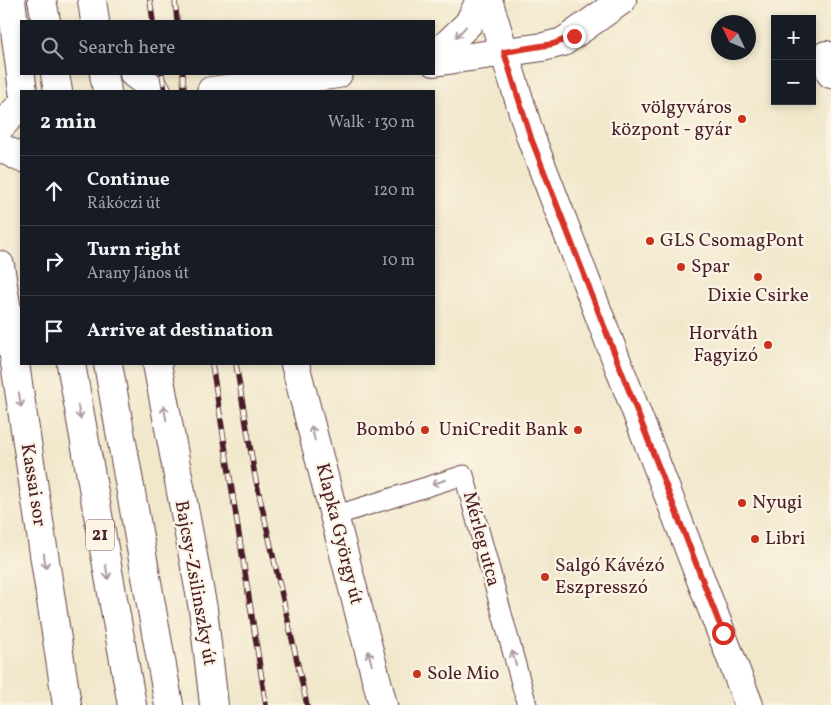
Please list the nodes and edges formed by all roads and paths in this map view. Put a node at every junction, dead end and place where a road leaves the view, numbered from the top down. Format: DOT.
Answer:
graph roads {
  1 [pos="11,0"];
  2 [pos="42,0"];
  3 [pos="480,0"];
  4 [pos="488,0"];
  5 [pos="622,0"];
  6 [pos="46,20"];
  7 [pos="504,52"];
  8 [pos="435,56"];
  9 [pos="435,62"];
  10 [pos="20,68"];
  11 [pos="21,75"];
  12 [pos="55,75"];
  13 [pos="104,75"];
  14 [pos="135,75"];
  15 [pos="331,75"];
  16 [pos="23,90"];
  17 [pos="58,90"];
  18 [pos="107,90"];
  19 [pos="156,90"];
  20 [pos="224,90"];
  21 [pos="20,106"];
  22 [pos="0,127"];
  23 [pos="0,147"];
  24 [pos="20,157"];
  25 [pos="0,265"];
  26 [pos="71,365"];
  27 [pos="108,365"];
  28 [pos="157,365"];
  29 [pos="295,365"];
  30 [pos="334,516"];
  31 [pos="67,705"];
  32 [pos="132,705"];
  33 [pos="169,705"];
  34 [pos="214,705"];
  35 [pos="382,705"];
  36 [pos="527,705"];
  37 [pos="749,705"];
  1 -- 10 [label="main road"];
  2 -- 6 [label="main road"];
  3 -- 8 [label="main road, one-way"];
  4 -- 7 [label="main road"];
  5 -- 7 [label="main road"];
  7 -- 9 [label="main road"];
  7 -- 37 [label="main road"];
  11 -- 16 [label="main road"];
  12 -- 17 [label="main road"];
  13 -- 18 [label="main road"];
  14 -- 19 [label="main road"];
  15 -- 20 [label="main road"];
  21 -- 22 [label="main road"];
  23 -- 24 [label="main road"];
  25 -- 31 [label="main road, Kassai sor, one-way"];
  26 -- 32 [label="main road, 21, one-way"];
  27 -- 33 [label="main road"];
  34 -- 28 [label="main road, Bajcsy-Zsilinszky út, one-way"];
  30 -- 29 [label="main road, Klapka György út, one-way"];
  35 -- 30 [label="main road, Klapka György út, one-way"];
  36 -- 30 [label="lane, Mérleg utca, one-way"];
}
